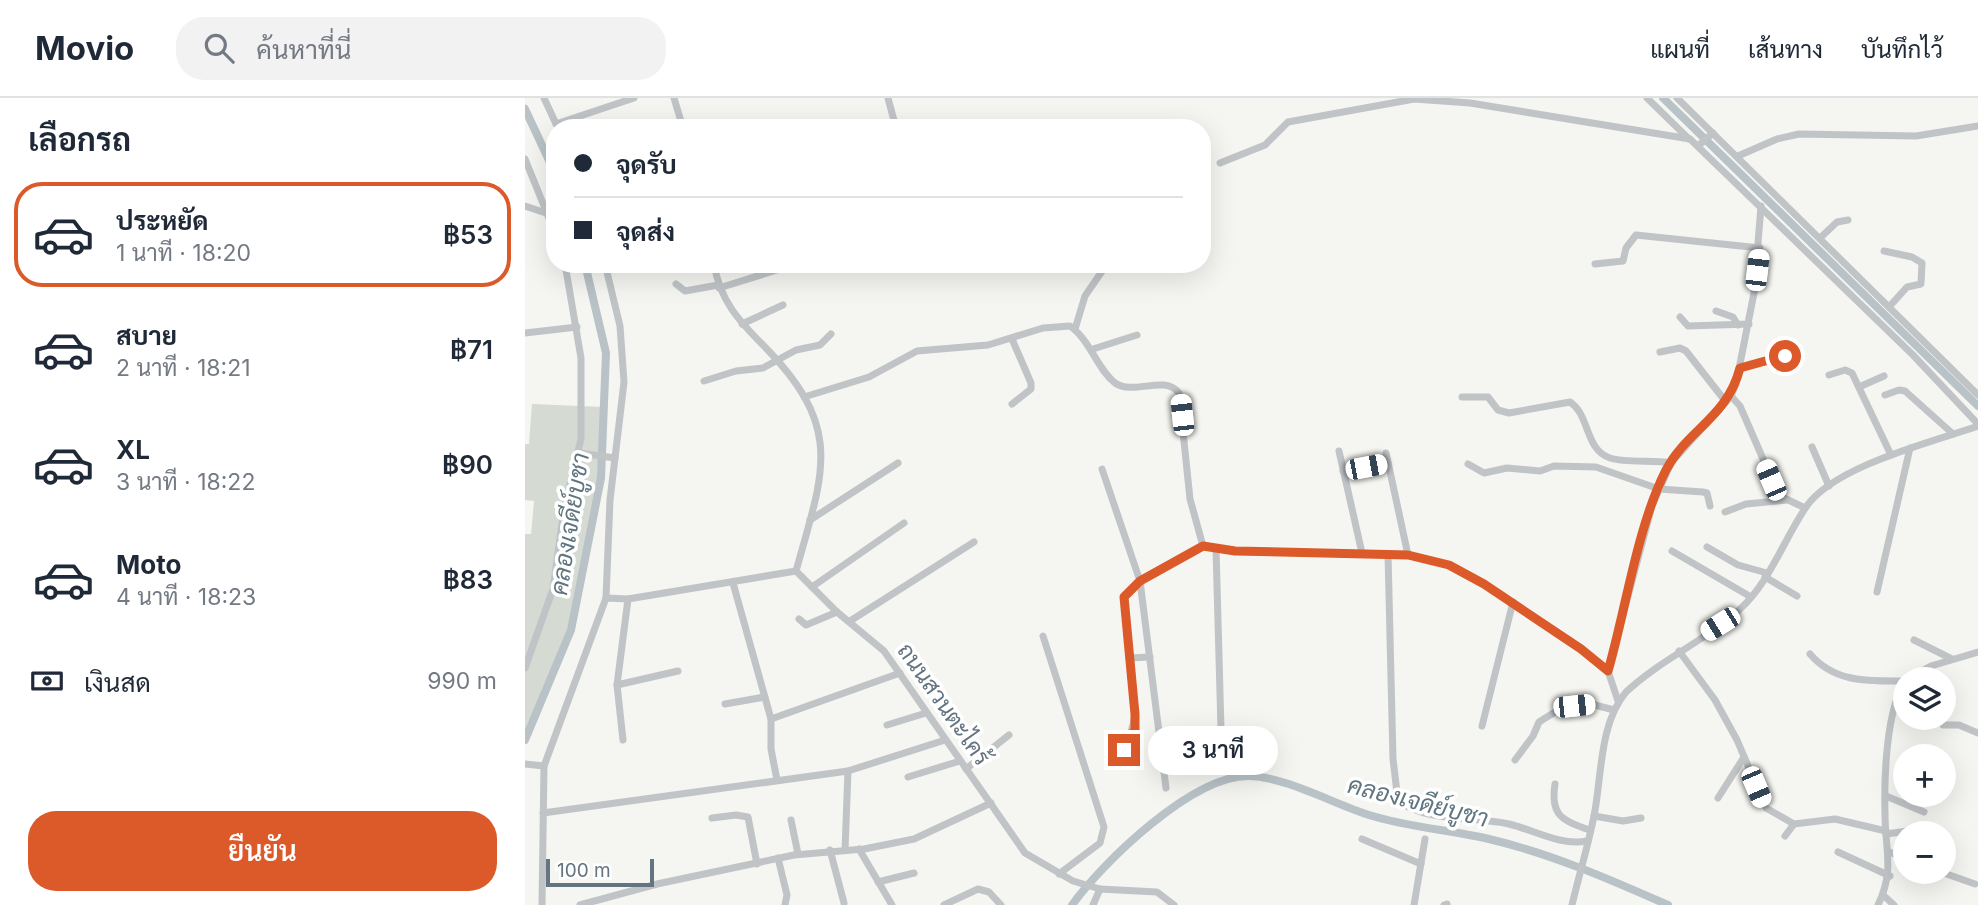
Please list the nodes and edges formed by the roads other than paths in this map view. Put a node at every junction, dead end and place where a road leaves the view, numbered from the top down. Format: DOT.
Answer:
graph roads {
  1 [pos="544,98"];
  2 [pos="634,98"];
  3 [pos="674,98"];
  4 [pos="888,98"];
  5 [pos="1647,98"];
  6 [pos="1677,98"];
  7 [pos="554,119"];
  8 [pos="576,119"];
  9 [pos="680,119"];
  10 [pos="894,119"];
  11 [pos="1978,126"];
  12 [pos="1711,134"];
  13 [pos="1690,139"];
  14 [pos="1700,145"];
  15 [pos="1738,156"];
  16 [pos="525,159"];
  17 [pos="1220,163"];
  18 [pos="525,206"];
  19 [pos="1761,206"];
  20 [pos="546,209"];
  21 [pos="546,213"];
  22 [pos="1848,220"];
  23 [pos="1820,238"];
  24 [pos="1760,248"];
  25 [pos="1884,251"];
  26 [pos="1595,264"];
  27 [pos="567,273"];
  28 [pos="606,273"];
  29 [pos="716,273"];
  30 [pos="766,273"];
  31 [pos="1101,273"];
  32 [pos="676,284"];
  33 [pos="719,287"];
  34 [pos="783,305"];
  35 [pos="1889,307"];
  36 [pos="1716,311"];
  37 [pos="1680,317"];
  38 [pos="742,324"];
  39 [pos="1749,324"];
  40 [pos="1738,325"];
  41 [pos="577,327"];
  42 [pos="1075,329"];
  43 [pos="525,333"];
  44 [pos="831,334"];
  45 [pos="1137,335"];
  46 [pos="1012,339"];
  47 [pos="1093,349"];
  48 [pos="1660,352"];
  49 [pos="1776,358"];
  50 [pos="778,360"];
  51 [pos="1740,368"];
  52 [pos="1829,375"];
  53 [pos="1884,376"];
  54 [pos="704,382"];
  55 [pos="1859,387"];
  56 [pos="1885,395"];
  57 [pos="1978,395"];
  58 [pos="804,397"];
  59 [pos="1462,397"];
  60 [pos="1729,399"];
  61 [pos="1012,404"];
  62 [pos="1978,425"];
  63 [pos="1953,434"];
  64 [pos="1812,447"];
  65 [pos="1910,448"];
  66 [pos="1339,451"];
  67 [pos="579,453"];
  68 [pos="1386,453"];
  69 [pos="1891,455"];
  70 [pos="613,458"];
  71 [pos="898,463"];
  72 [pos="1388,463"];
  73 [pos="1671,463"];
  74 [pos="1468,464"];
  75 [pos="1102,469"];
  76 [pos="1343,471"];
  77 [pos="1829,486"];
  78 [pos="1659,489"];
  79 [pos="1787,500"];
  80 [pos="1710,506"];
  81 [pos="1805,508"];
  82 [pos="1725,512"];
  83 [pos="810,520"];
  84 [pos="904,523"];
  85 [pos="974,542"];
  86 [pos="1203,546"];
  87 [pos="1707,547"];
  88 [pos="1216,549"];
  89 [pos="1672,551"];
  90 [pos="1361,553"];
  91 [pos="1388,554"];
  92 [pos="1408,555"];
  93 [pos="796,571"];
  94 [pos="1766,575"];
  95 [pos="1140,581"];
  96 [pos="733,583"];
  97 [pos="813,587"];
  98 [pos="1877,592"];
  99 [pos="1797,596"];
  100 [pos="1751,597"];
  101 [pos="606,598"];
  102 [pos="628,599"];
  103 [pos="1513,602"];
  104 [pos="837,611"];
  105 [pos="799,619"];
  106 [pos="850,621"];
  107 [pos="1044,636"];
  108 [pos="1914,640"];
  109 [pos="1679,651"];
  110 [pos="1978,652"];
  111 [pos="1810,654"];
  112 [pos="1150,657"];
  113 [pos="1129,658"];
  114 [pos="1952,659"];
  115 [pos="525,667"];
  116 [pos="1934,667"];
  117 [pos="678,671"];
  118 [pos="1608,671"];
  119 [pos="900,673"];
  120 [pos="1893,680"];
  121 [pos="617,685"];
  122 [pos="765,697"];
  123 [pos="1618,701"];
  124 [pos="725,705"];
  125 [pos="1614,710"];
  126 [pos="926,713"];
  127 [pos="771,719"];
  128 [pos="1893,724"];
  129 [pos="887,725"];
  130 [pos="1956,725"];
  131 [pos="1482,726"];
  132 [pos="1221,729"];
  133 [pos="1978,733"];
  134 [pos="1009,735"];
  135 [pos="623,740"];
  136 [pos="945,740"];
  137 [pos="1744,757"];
  138 [pos="1515,760"];
  139 [pos="960,761"];
  140 [pos="525,764"];
  141 [pos="1122,764"];
  142 [pos="540,766"];
  143 [pos="966,769"];
  144 [pos="848,771"];
  145 [pos="908,778"];
  146 [pos="777,780"];
  147 [pos="1556,783"];
  148 [pos="1166,788"];
  149 [pos="1886,796"];
  150 [pos="1718,798"];
  151 [pos="991,803"];
  152 [pos="1924,812"];
  153 [pos="543,813"];
  154 [pos="1594,816"];
  155 [pos="712,818"];
  156 [pos="1641,818"];
  157 [pos="791,820"];
  158 [pos="1794,824"];
  159 [pos="1590,830"];
  160 [pos="1886,832"];
  161 [pos="1893,832"];
  162 [pos="1785,836"];
  163 [pos="1361,839"];
  164 [pos="1425,839"];
  165 [pos="1587,841"];
  166 [pos="859,849"];
  167 [pos="830,850"];
  168 [pos="845,850"];
  169 [pos="1838,852"];
  170 [pos="1889,852"];
  171 [pos="1893,853"];
  172 [pos="798,854"];
  173 [pos="778,858"];
  174 [pos="757,864"];
  175 [pos="1421,864"];
  176 [pos="914,873"];
  177 [pos="1059,874"];
  178 [pos="1889,876"];
  179 [pos="1956,877"];
  180 [pos="878,882"];
  181 [pos="1975,884"];
  182 [pos="1096,888"];
  183 [pos="1882,895"];
  184 [pos="844,903"];
  185 [pos="1417,904"];
  186 [pos="542,905"];
  187 [pos="580,905"];
  188 [pos="785,905"];
  189 [pos="892,905"];
  190 [pos="944,905"];
  191 [pos="1001,905"];
  192 [pos="1093,905"];
  193 [pos="1174,905"];
  194 [pos="1572,905"];
  195 [pos="1878,905"];
  196 [pos="1894,905"];
  1 -- 7 [label="street"];
  2 -- 8 [label="street"];
  3 -- 9 [label="street"];
  4 -- 10 [label="street"];
  5 -- 13 [label="street"];
  6 -- 12 [label="street"];
  11 -- 15 [label="street"];
  12 -- 14 [label="street"];
  12 -- 15 [label="street"];
  13 -- 14 [label="street"];
  13 -- 17 [label="street"];
  14 -- 19 [label="street"];
  15 -- 23 [label="street"];
  16 -- 20 [label="street"];
  18 -- 21 [label="street"];
  19 -- 24 [label="street"];
  19 -- 62 [label="street"];
  22 -- 23 [label="street"];
  23 -- 35 [label="street"];
  24 -- 26 [label="street"];
  24 -- 39 [label="street"];
  25 -- 35 [label="street"];
  27 -- 41 [label="street"];
  28 -- 70 [label="street"];
  29 -- 33 [label="street"];
  30 -- 33 [label="street"];
  31 -- 42 [label="street"];
  32 -- 33 [label="street"];
  33 -- 38 [label="street"];
  34 -- 38 [label="street"];
  35 -- 57 [label="street"];
  36 -- 40 [label="street"];
  37 -- 40 [label="street"];
  38 -- 50 [label="street"];
  39 -- 40 [label="street"];
  39 -- 51 [label="street"];
  41 -- 43 [label="street"];
  41 -- 67 [label="street"];
  42 -- 46 [label="street"];
  42 -- 47 [label="street"];
  44 -- 50 [label="street"];
  45 -- 47 [label="street"];
  46 -- 58 [label="street"];
  46 -- 61 [label="street"];
  47 -- 86 [label="street"];
  48 -- 60 [label="street"];
  49 -- 51 [label="street"];
  50 -- 54 [label="street"];
  50 -- 58 [label="street"];
  51 -- 60 [label="street"];
  52 -- 55 [label="street"];
  53 -- 55 [label="street"];
  55 -- 69 [label="street"];
  56 -- 63 [label="street"];
  58 -- 83 [label="street"];
  59 -- 73 [label="street"];
  60 -- 73 [label="street"];
  60 -- 79 [label="street"];
  62 -- 63 [label="street"];
  63 -- 65 [label="street"];
  64 -- 77 [label="street"];
  65 -- 69 [label="street"];
  65 -- 98 [label="street"];
  66 -- 76 [label="street"];
  67 -- 70 [label="street"];
  67 -- 115 [label="street"];
  68 -- 72 [label="street"];
  69 -- 77 [label="street"];
  70 -- 101 [label="street"];
  71 -- 83 [label="street"];
  72 -- 76 [label="street"];
  72 -- 92 [label="street"];
  73 -- 78 [label="street"];
  74 -- 78 [label="street"];
  75 -- 95 [label="street"];
  76 -- 90 [label="street"];
  77 -- 81 [label="street"];
  78 -- 80 [label="street"];
  78 -- 118 [label="street"];
  79 -- 81 [label="street"];
  79 -- 82 [label="street"];
  81 -- 94 [label="street"];
  83 -- 93 [label="street"];
  84 -- 97 [label="street"];
  85 -- 106 [label="street"];
  86 -- 88 [label="street"];
  86 -- 95 [label="street"];
  87 -- 94 [label="street"];
  88 -- 90 [label="street"];
  88 -- 132 [label="street"];
  89 -- 100 [label="street"];
  90 -- 91 [label="street"];
  91 -- 92 [label="street"];
  91 -- 165 [label="street"];
  92 -- 103 [label="street"];
  93 -- 96 [label="street"];
  93 -- 97 [label="street, ถนนสวนตะไคร้"];
  94 -- 99 [label="street"];
  94 -- 100 [label="street"];
  95 -- 112 [label="street"];
  95 -- 113 [label="street"];
  96 -- 102 [label="street"];
  96 -- 122 [label="street"];
  97 -- 104 [label="street, ถนนสวนตะไคร้"];
  100 -- 109 [label="street"];
  101 -- 102 [label="street"];
  101 -- 142 [label="street"];
  102 -- 121 [label="street"];
  103 -- 118 [label="street"];
  103 -- 131 [label="street"];
  104 -- 105 [label="street"];
  104 -- 106 [label="street, ถนนสวนตะไคร้"];
  106 -- 119 [label="street, ถนนสวนตะไคร้"];
  107 -- 177 [label="street"];
  108 -- 114 [label="street"];
  109 -- 123 [label="street"];
  109 -- 137 [label="street"];
  110 -- 114 [label="street"];
  111 -- 120 [label="street"];
  112 -- 113 [label="street"];
  112 -- 148 [label="street"];
  113 -- 141 [label="street"];
  114 -- 116 [label="street"];
  117 -- 121 [label="street"];
  118 -- 123 [label="street"];
  119 -- 126 [label="street, ถนนสวนตะไคร้"];
  119 -- 127 [label="street"];
  121 -- 135 [label="street"];
  122 -- 124 [label="street"];
  122 -- 127 [label="street"];
  123 -- 125 [label="street"];
  125 -- 138 [label="street"];
  125 -- 154 [label="street"];
  126 -- 129 [label="street"];
  126 -- 136 [label="street, ถนนสวนตะไคร้"];
  127 -- 146 [label="street"];
  128 -- 149 [label="street"];
  130 -- 133 [label="street"];
  134 -- 143 [label="street"];
  136 -- 139 [label="street, ถนนสวนตะไคร้"];
  136 -- 144 [label="street"];
  137 -- 150 [label="street"];
  137 -- 158 [label="street"];
  139 -- 143 [label="street, ถนนสวนตะไคร้"];
  139 -- 145 [label="street"];
  140 -- 142 [label="street"];
  142 -- 153 [label="street"];
  143 -- 151 [label="street, ถนนสวนตะไคร้"];
  144 -- 146 [label="street"];
  144 -- 168 [label="street"];
  146 -- 153 [label="street"];
  147 -- 159 [label="street"];
  149 -- 152 [label="street"];
  149 -- 160 [label="street"];
  151 -- 166 [label="street"];
  151 -- 177 [label="street, ถนนสวนตะไคร้"];
  153 -- 186 [label="street"];
  154 -- 156 [label="street"];
  154 -- 159 [label="street"];
  155 -- 174 [label="street"];
  157 -- 172 [label="street"];
  158 -- 160 [label="street"];
  158 -- 162 [label="street"];
  159 -- 165 [label="street"];
  160 -- 161 [label="street"];
  160 -- 170 [label="street"];
  163 -- 175 [label="street"];
  164 -- 175 [label="street"];
  165 -- 194 [label="street"];
  166 -- 168 [label="street"];
  166 -- 180 [label="street"];
  167 -- 168 [label="street"];
  167 -- 172 [label="street"];
  167 -- 184 [label="street"];
  169 -- 178 [label="street"];
  170 -- 171 [label="street"];
  170 -- 178 [label="street"];
  172 -- 173 [label="street"];
  173 -- 174 [label="street"];
  173 -- 188 [label="street"];
  174 -- 187 [label="street"];
  175 -- 185 [label="street"];
  176 -- 180 [label="street"];
  177 -- 182 [label="street, ถนนสวนตะไคร้"];
  178 -- 183 [label="street"];
  179 -- 181 [label="street"];
  180 -- 189 [label="street"];
  182 -- 192 [label="street"];
  182 -- 193 [label="street, ถนนสวนตะไคร้"];
  183 -- 195 [label="street"];
  183 -- 196 [label="street"];
  190 -- 191 [label="street"];
}
